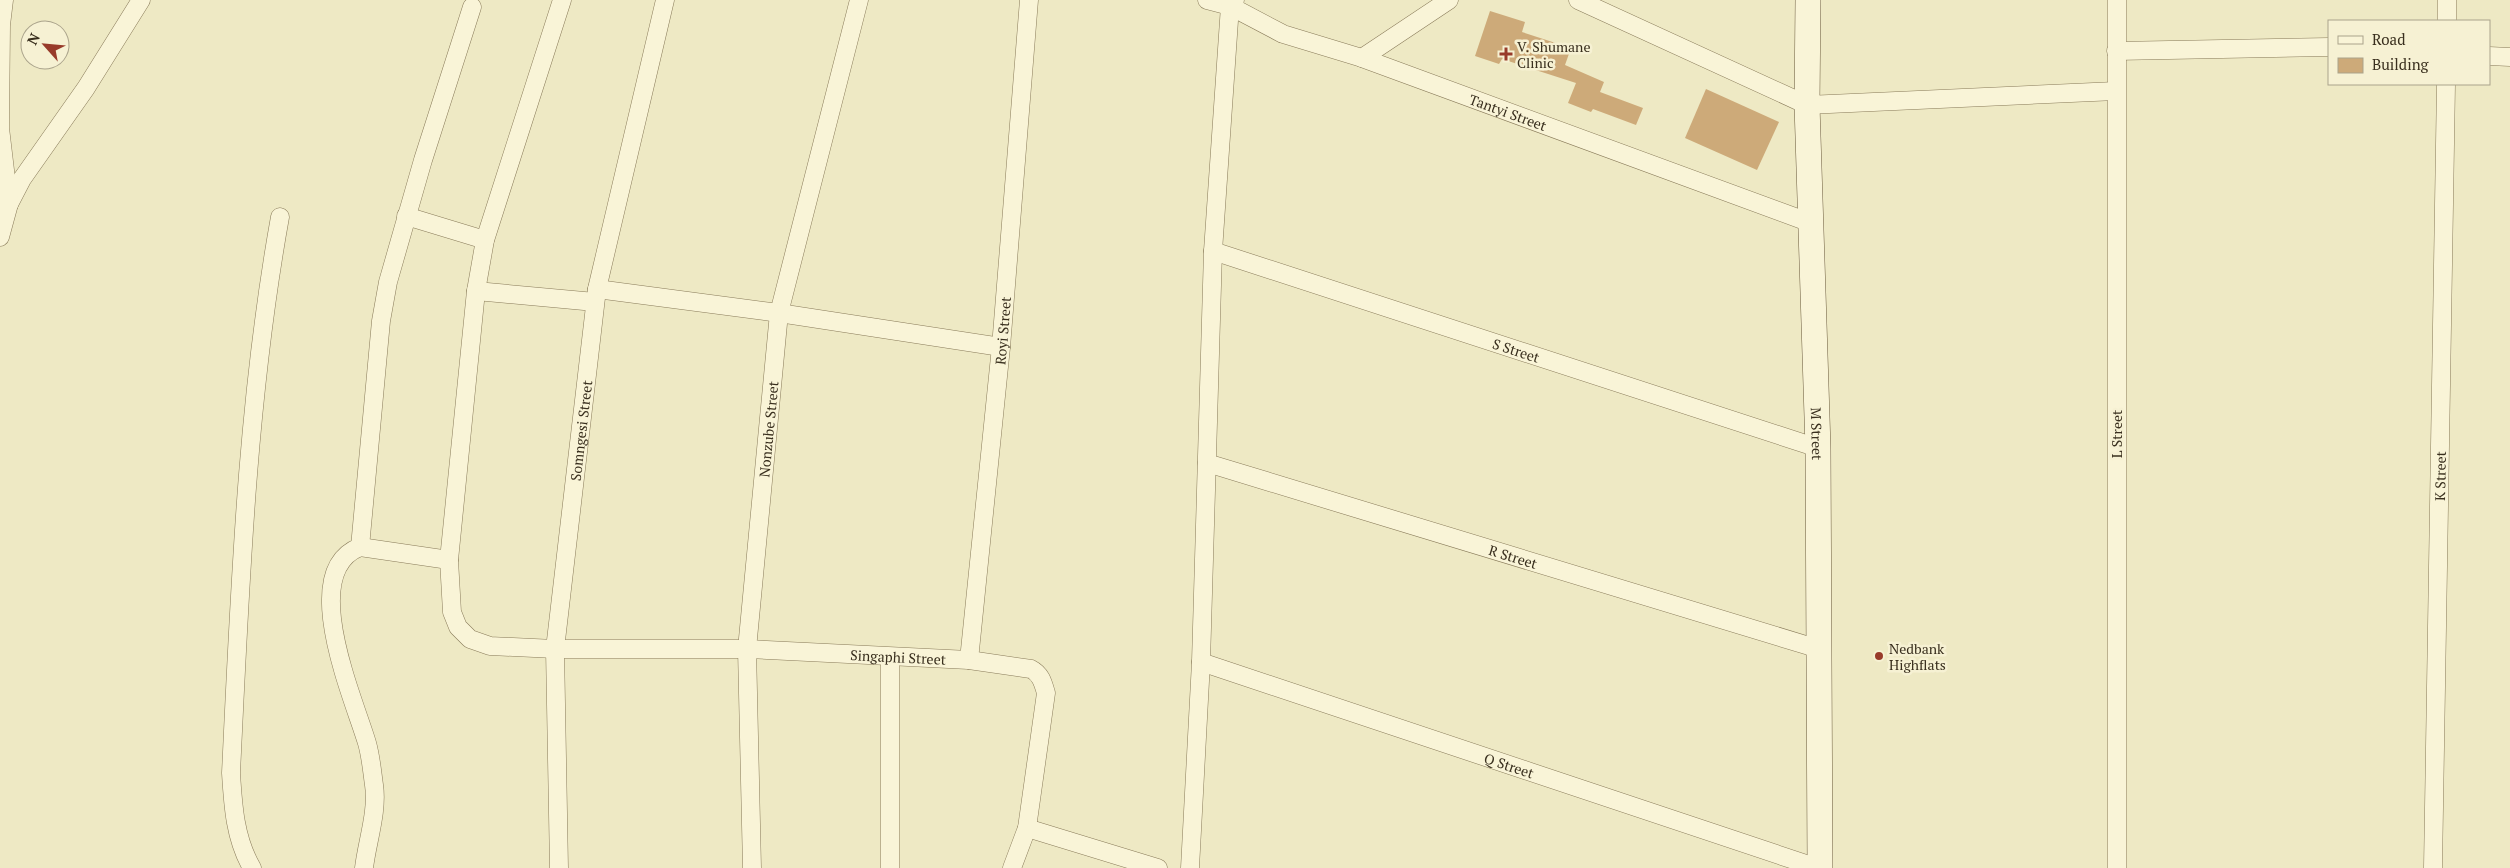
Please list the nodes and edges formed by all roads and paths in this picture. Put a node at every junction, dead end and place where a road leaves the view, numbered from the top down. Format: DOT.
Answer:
graph roads {
  1 [pos="4,0"];
  2 [pos="141,0"];
  3 [pos="562,0"];
  4 [pos="666,0"];
  5 [pos="859,0"];
  6 [pos="1029,0"];
  7 [pos="1207,0"];
  8 [pos="1449,0"];
  9 [pos="1578,0"];
  10 [pos="1808,0"];
  11 [pos="2117,0"];
  12 [pos="2447,0"];
  13 [pos="1233,3"];
  14 [pos="472,7"];
  15 [pos="2447,20"];
  16 [pos="2328,47"];
  17 [pos="2116,51"];
  18 [pos="2490,56"];
  19 [pos="1362,58"];
  20 [pos="2510,58"];
  21 [pos="2446,85"];
  22 [pos="2116,91"];
  23 [pos="1807,105"];
  24 [pos="9,204"];
  25 [pos="406,216"];
  26 [pos="280,217"];
  27 [pos="1811,223"];
  28 [pos="0,237"];
  29 [pos="485,240"];
  30 [pos="1213,251"];
  31 [pos="476,291"];
  32 [pos="596,296"];
  33 [pos="779,313"];
  34 [pos="1001,347"];
  35 [pos="1818,448"];
  36 [pos="1207,463"];
  37 [pos="360,547"];
  38 [pos="448,560"];
  39 [pos="555,649"];
  40 [pos="747,649"];
  41 [pos="1819,650"];
  42 [pos="890,657"];
  43 [pos="969,660"];
  44 [pos="1201,662"];
  45 [pos="1027,828"];
  46 [pos="252,868"];
  47 [pos="364,868"];
  48 [pos="559,868"];
  49 [pos="752,868"];
  50 [pos="890,868"];
  51 [pos="1012,868"];
  52 [pos="1158,868"];
  53 [pos="1190,868"];
  54 [pos="1819,868"];
  55 [pos="2117,868"];
  56 [pos="2433,868"];
  1 -- 24 [label="street"];
  2 -- 24 [label="street"];
  3 -- 29 [label="street, Singaphi Street"];
  4 -- 32 [label="street, Somngesi Street"];
  5 -- 33 [label="street, Nonzube Street"];
  6 -- 34 [label="street, Royi Street"];
  7 -- 13 [label="street, Tantyi Street"];
  8 -- 19 [label="street"];
  9 -- 23 [label="street"];
  10 -- 23 [label="street, M Street"];
  11 -- 17 [label="street, L Street"];
  12 -- 15 [label="street"];
  13 -- 19 [label="street, Tantyi Street"];
  13 -- 30 [label="street"];
  14 -- 25 [label="street"];
  16 -- 17 [label="street"];
  17 -- 22 [label="street, L Street"];
  18 -- 20 [label="street"];
  19 -- 27 [label="street, Tantyi Street"];
  21 -- 56 [label="street, K Street"];
  22 -- 23 [label="street"];
  22 -- 55 [label="street, L Street"];
  23 -- 27 [label="street, M Street"];
  24 -- 28 [label="street"];
  25 -- 29 [label="street"];
  25 -- 37 [label="street"];
  26 -- 46 [label="street"];
  27 -- 35 [label="street, M Street"];
  29 -- 31 [label="street, Singaphi Street"];
  30 -- 35 [label="street, S Street"];
  30 -- 36 [label="street"];
  31 -- 32 [label="street"];
  31 -- 38 [label="street, Singaphi Street"];
  32 -- 33 [label="street"];
  32 -- 39 [label="street, Somngesi Street"];
  33 -- 34 [label="street"];
  33 -- 40 [label="street, Nonzube Street"];
  34 -- 43 [label="street, Royi Street"];
  35 -- 41 [label="street, M Street"];
  36 -- 41 [label="street, R Street"];
  36 -- 44 [label="street"];
  37 -- 38 [label="street"];
  37 -- 47 [label="street"];
  38 -- 39 [label="street, Singaphi Street"];
  39 -- 40 [label="street, Singaphi Street"];
  39 -- 48 [label="street, Somngesi Street"];
  40 -- 42 [label="street, Singaphi Street"];
  40 -- 49 [label="street, Nonzube Street"];
  41 -- 54 [label="street, M Street"];
  42 -- 43 [label="street, Singaphi Street"];
  42 -- 50 [label="street"];
  43 -- 45 [label="street, Singaphi Street"];
  44 -- 53 [label="street"];
  44 -- 54 [label="street, Q Street"];
  45 -- 51 [label="street, Singaphi Street"];
  45 -- 52 [label="street"];
}
